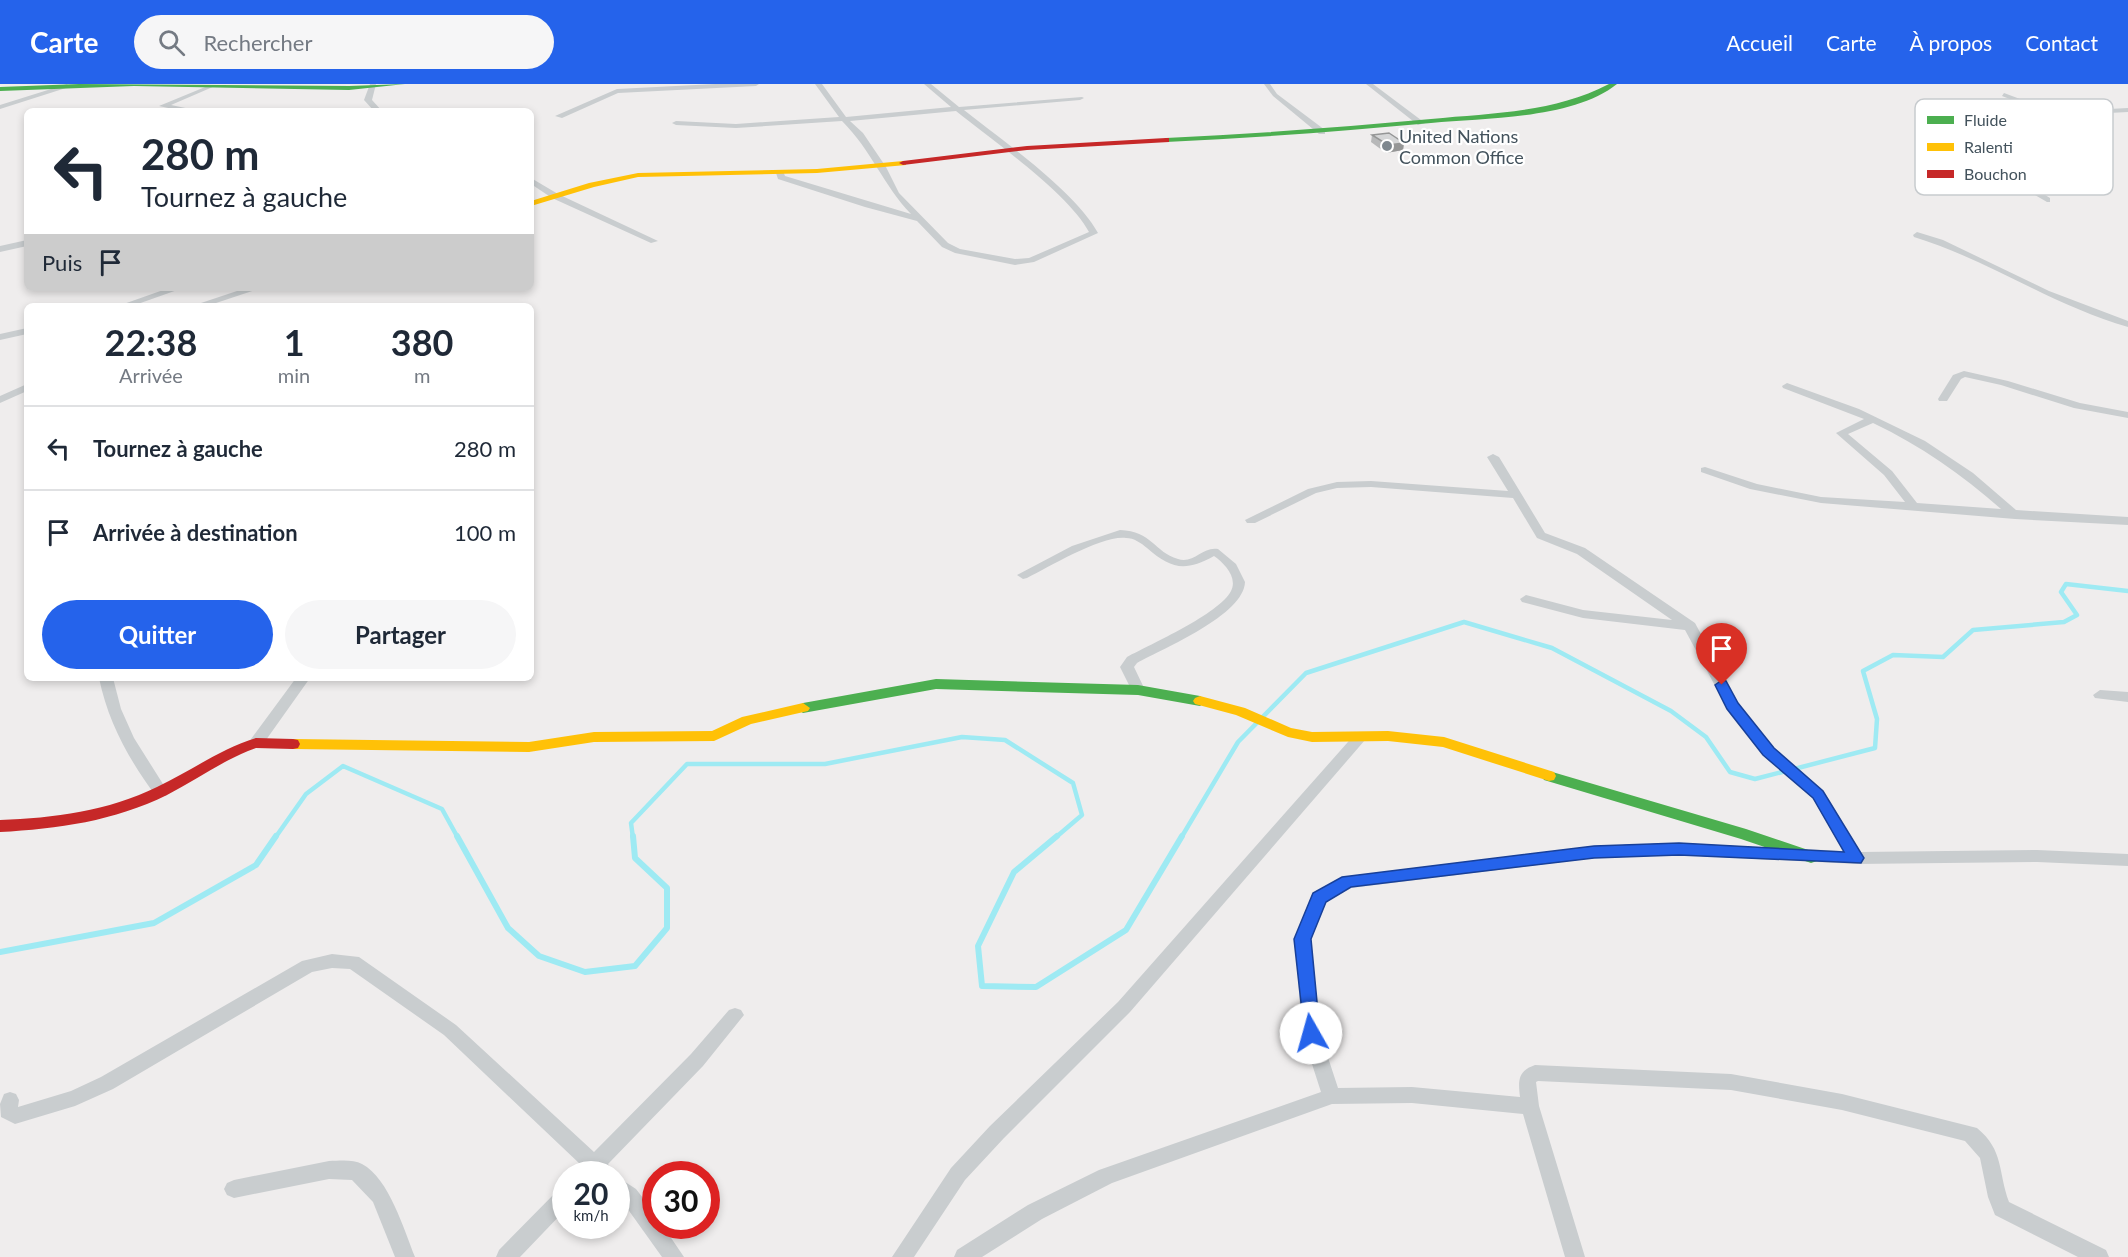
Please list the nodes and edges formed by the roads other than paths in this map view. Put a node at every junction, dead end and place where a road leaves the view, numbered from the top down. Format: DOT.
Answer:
graph roads {
  1 [pos="134,84"];
  2 [pos="402,84"];
  3 [pos="756,84"];
  4 [pos="818,84"];
  5 [pos="927,84"];
  6 [pos="1267,84"];
  7 [pos="1369,84"];
  8 [pos="1614,84"];
  9 [pos="244,85"];
  10 [pos="27,86"];
  11 [pos="67,86"];
  12 [pos="212,86"];
  13 [pos="372,86"];
  14 [pos="0,89"];
  15 [pos="2004,95"];
  16 [pos="1080,98"];
  17 [pos="2014,99"];
  18 [pos="0,107"];
  19 [pos="176,108"];
  20 [pos="375,108"];
  21 [pos="955,108"];
  22 [pos="2128,110"];
  23 [pos="2113,111"];
  24 [pos="559,116"];
  25 [pos="844,119"];
  26 [pos="676,123"];
  27 [pos="1421,123"];
  28 [pos="1322,132"];
  29 [pos="1010,151"];
  30 [pos="882,167"];
  31 [pos="780,173"];
  32 [pos="534,182"];
  33 [pos="2039,195"];
  34 [pos="555,196"];
  35 [pos="2047,200"];
  36 [pos="534,203"];
  37 [pos="921,219"];
  38 [pos="1917,235"];
  39 [pos="654,242"];
  40 [pos="24,244"];
  41 [pos="0,249"];
  42 [pos="169,291"];
  43 [pos="246,291"];
  44 [pos="132,303"];
  45 [pos="207,303"];
  46 [pos="2128,324"];
  47 [pos="24,332"];
  48 [pos="0,337"];
  49 [pos="1787,386"];
  50 [pos="24,388"];
  51 [pos="1943,399"];
  52 [pos="0,400"];
  53 [pos="2128,415"];
  54 [pos="1873,419"];
  55 [pos="1493,458"];
  56 [pos="1705,470"];
  57 [pos="1516,495"];
  58 [pos="1915,508"];
  59 [pos="2015,515"];
  60 [pos="1251,520"];
  61 [pos="2128,521"];
  62 [pos="1023,575"];
  63 [pos="1526,598"];
  64 [pos="1690,626"];
  65 [pos="107,681"];
  66 [pos="301,681"];
  67 [pos="1138,690"];
  68 [pos="2100,695"];
  69 [pos="2128,698"];
  70 [pos="1360,737"];
  71 [pos="256,743"];
  72 [pos="161,792"];
  73 [pos="0,826"];
  74 [pos="1811,857"];
  75 [pos="1856,858"];
  76 [pos="2128,861"];
  77 [pos="735,1015"];
  78 [pos="1332,1096"];
  79 [pos="10,1100"];
  80 [pos="1530,1106"];
  81 [pos="585,1161"];
  82 [pos="604,1161"];
  83 [pos="234,1190"];
  84 [pos="630,1198"];
  85 [pos="552,1209"];
  86 [pos="405,1257"];
  87 [pos="506,1257"];
  88 [pos="674,1257"];
  89 [pos="902,1257"];
  90 [pos="964,1257"];
  91 [pos="1575,1257"];
  92 [pos="2099,1257"];
  1 -- 11 [label="street"];
  1 -- 12 [label="street"];
  2 -- 13 [label="street"];
  3 -- 24 [label="street"];
  4 -- 25 [label="street"];
  5 -- 21 [label="street"];
  6 -- 28 [label="street"];
  7 -- 27 [label="street"];
  8 -- 27 [label="street"];
  9 -- 12 [label="street"];
  9 -- 13 [label="street"];
  10 -- 11 [label="street"];
  10 -- 14 [label="street"];
  11 -- 18 [label="street"];
  12 -- 19 [label="street"];
  13 -- 20 [label="street"];
  15 -- 17 [label="street"];
  16 -- 21 [label="street"];
  21 -- 25 [label="street"];
  21 -- 29 [label="street"];
  22 -- 23 [label="street"];
  25 -- 26 [label="street"];
  25 -- 30 [label="street"];
  27 -- 28 [label="street"];
  28 -- 29 [label="street"];
  29 -- 30 [label="street"];
  29 -- 37 [label="street"];
  30 -- 31 [label="street"];
  30 -- 37 [label="street"];
  31 -- 34 [label="street"];
  31 -- 37 [label="street"];
  32 -- 34 [label="street"];
  33 -- 35 [label="street"];
  34 -- 36 [label="street"];
  34 -- 39 [label="street"];
  38 -- 46 [label="street"];
  40 -- 41 [label="street"];
  42 -- 44 [label="street"];
  43 -- 45 [label="street"];
  47 -- 48 [label="street"];
  49 -- 54 [label="street"];
  50 -- 52 [label="street"];
  51 -- 53 [label="street"];
  54 -- 58 [label="street"];
  54 -- 59 [label="street"];
  55 -- 57 [label="street"];
  56 -- 58 [label="street"];
  57 -- 60 [label="street"];
  57 -- 64 [label="street"];
  58 -- 59 [label="street"];
  59 -- 61 [label="street"];
  62 -- 67 [label="street"];
  63 -- 64 [label="street"];
  64 -- 75 [label="street"];
  65 -- 72 [label="street"];
  66 -- 71 [label="street"];
  67 -- 70 [label="street"];
  67 -- 71 [label="street"];
  68 -- 69 [label="street"];
  70 -- 74 [label="street"];
  70 -- 89 [label="street"];
  71 -- 72 [label="street"];
  72 -- 73 [label="street"];
  74 -- 75 [label="street"];
  74 -- 78 [label="street"];
  75 -- 76 [label="street"];
  77 -- 82 [label="street"];
  78 -- 80 [label="street"];
  78 -- 90 [label="street"];
  79 -- 81 [label="street"];
  80 -- 91 [label="street"];
  80 -- 92 [label="street"];
  83 -- 86 [label="street"];
  84 -- 88 [label="street"];
  85 -- 87 [label="street"];
}
